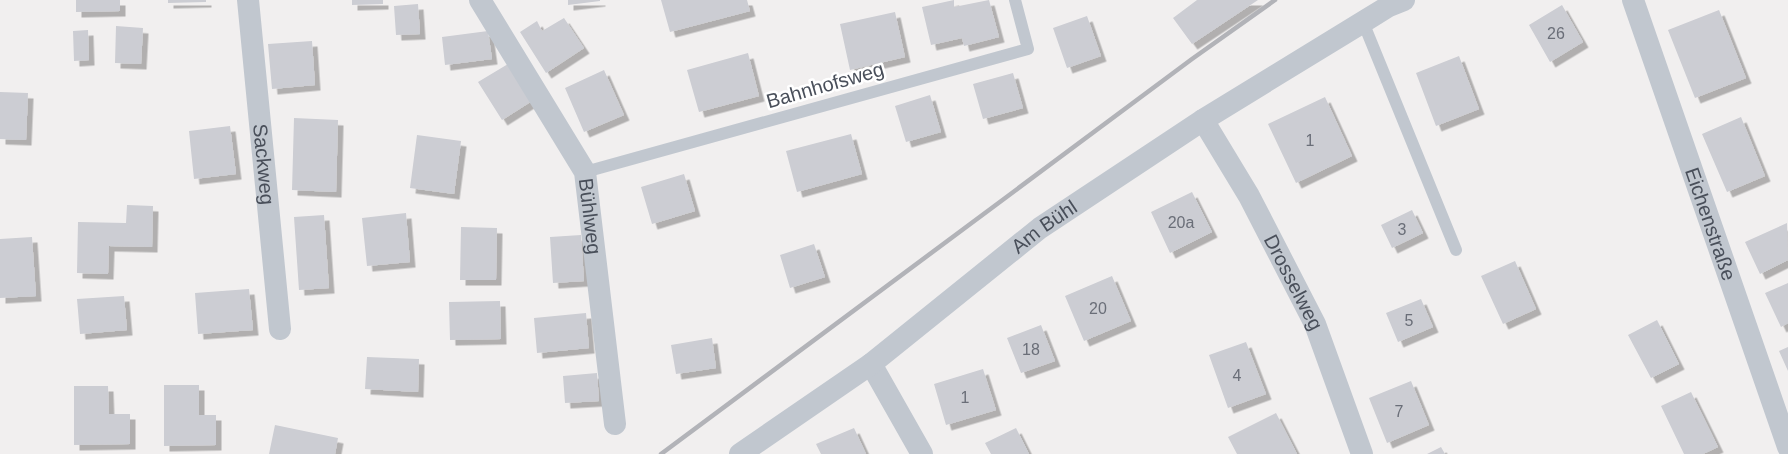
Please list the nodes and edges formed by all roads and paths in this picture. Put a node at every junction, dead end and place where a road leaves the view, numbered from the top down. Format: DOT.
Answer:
graph roads {
  1 [pos="248,0"];
  2 [pos="480,0"];
  3 [pos="1016,0"];
  4 [pos="1404,0"];
  5 [pos="1633,0"];
  6 [pos="1363,22"];
  7 [pos="1203,120"];
  8 [pos="585,172"];
  9 [pos="1456,250"];
  10 [pos="280,329"];
  11 [pos="871,364"];
  12 [pos="615,424"];
  13 [pos="1788,447"];
  14 [pos="740,454"];
  15 [pos="922,454"];
  16 [pos="1362,454"];
  1 -- 10 [label="street, Sackweg"];
  2 -- 8 [label="street, Bühlweg"];
  3 -- 8 [label="lane, Bahnhofsweg"];
  4 -- 6 [label="street, Am Bühl"];
  5 -- 13 [label="street, Eichenstraße"];
  6 -- 7 [label="street, Am Bühl"];
  6 -- 9 [label="lane"];
  7 -- 11 [label="street, Am Bühl"];
  7 -- 16 [label="street, Drosselweg"];
  8 -- 12 [label="street, Bühlweg"];
  11 -- 14 [label="street, Am Bühl"];
  11 -- 15 [label="street"];
}
